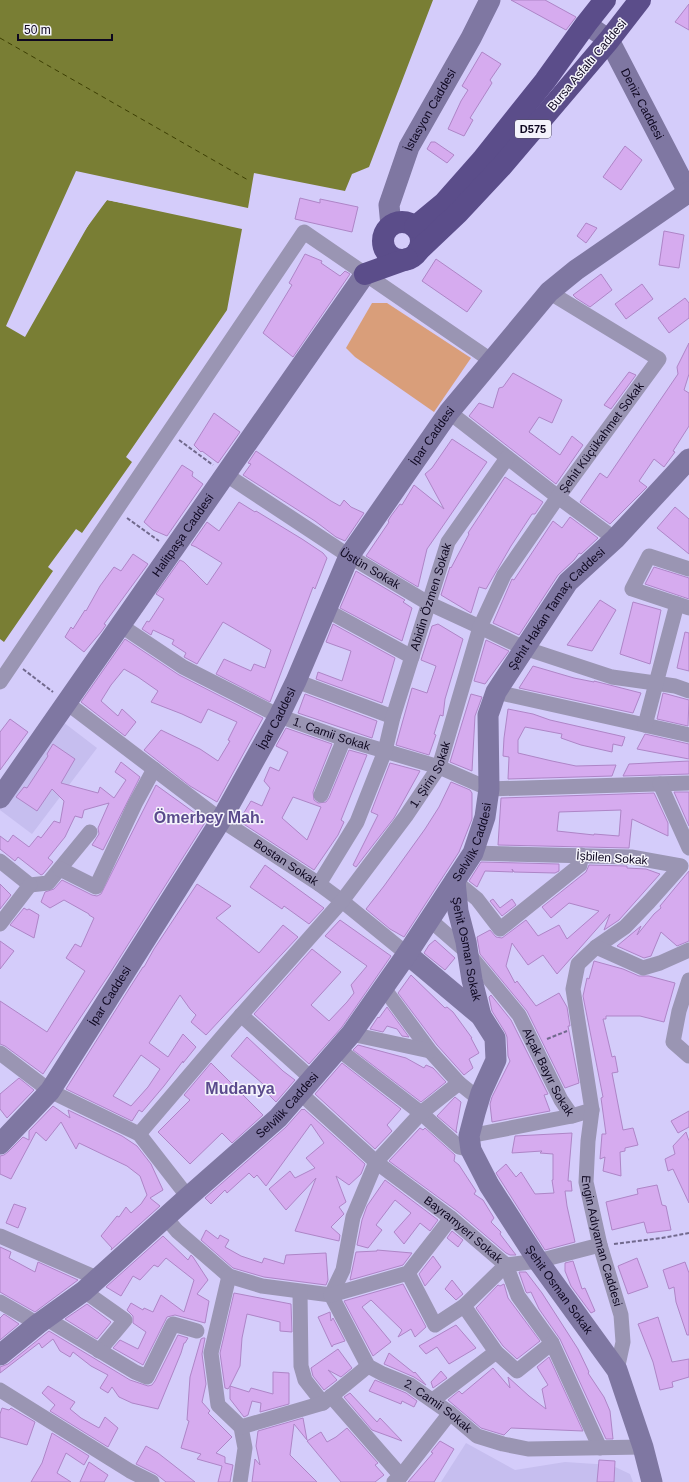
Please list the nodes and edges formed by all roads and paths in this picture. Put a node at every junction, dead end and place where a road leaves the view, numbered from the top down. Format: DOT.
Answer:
graph roads {
  1 [pos="490,0"];
  2 [pos="605,0"];
  3 [pos="640,0"];
  4 [pos="586,24"];
  5 [pos="609,40"];
  6 [pos="689,193"];
  7 [pos="415,227"];
  8 [pos="387,232"];
  9 [pos="413,255"];
  10 [pos="365,274"];
  11 [pos="549,292"];
  12 [pos="492,361"];
  13 [pos="449,412"];
  14 [pos="169,432"];
  15 [pos="508,458"];
  16 [pos="689,458"];
  17 [pos="225,474"];
  18 [pos="558,497"];
  19 [pos="117,510"];
  20 [pos="615,538"];
  21 [pos="172,550"];
  22 [pos="348,556"];
  23 [pos="689,569"];
  24 [pos="428,603"];
  25 [pos="683,606"];
  26 [pos="326,610"];
  27 [pos="120,625"];
  28 [pos="480,627"];
  29 [pos="524,648"];
  30 [pos="412,657"];
  31 [pos="14,662"];
  32 [pos="296,680"];
  33 [pos="0,682"];
  34 [pos="656,683"];
  35 [pos="689,691"];
  36 [pos="496,692"];
  37 [pos="67,703"];
  38 [pos="279,716"];
  39 [pos="393,717"];
  40 [pos="645,725"];
  41 [pos="689,735"];
  42 [pos="344,739"];
  43 [pos="386,751"];
  44 [pos="439,767"];
  45 [pos="154,769"];
  46 [pos="689,783"];
  47 [pos="660,784"];
  48 [pos="489,788"];
  49 [pos="321,795"];
  50 [pos="0,798"];
  51 [pos="221,820"];
  52 [pos="90,832"];
  53 [pos="689,848"];
  54 [pos="689,852"];
  55 [pos="473,853"];
  56 [pos="581,855"];
  57 [pos="0,861"];
  58 [pos="681,866"];
  59 [pos="60,869"];
  60 [pos="455,881"];
  61 [pos="319,884"];
  62 [pos="30,885"];
  63 [pos="342,901"];
  64 [pos="429,920"];
  65 [pos="0,924"];
  66 [pos="596,947"];
  67 [pos="689,950"];
  68 [pos="468,953"];
  69 [pos="407,954"];
  70 [pos="689,980"];
  71 [pos="383,987"];
  72 [pos="241,1015"];
  73 [pos="480,1016"];
  74 [pos="579,1026"];
  75 [pos="345,1041"];
  76 [pos="534,1044"];
  77 [pos="430,1051"];
  78 [pos="0,1053"];
  79 [pos="689,1056"];
  80 [pos="459,1083"];
  81 [pos="306,1086"];
  82 [pos="50,1091"];
  83 [pos="479,1099"];
  84 [pos="592,1110"];
  85 [pos="421,1113"];
  86 [pos="572,1116"];
  87 [pos="139,1134"];
  88 [pos="470,1143"];
  89 [pos="0,1144"];
  90 [pos="376,1162"];
  91 [pos="188,1197"];
  92 [pos="166,1218"];
  93 [pos="451,1218"];
  94 [pos="689,1233"];
  95 [pos="0,1236"];
  96 [pos="600,1245"];
  97 [pos="538,1261"];
  98 [pos="506,1265"];
  99 [pos="408,1273"];
  100 [pos="229,1276"];
  101 [pos="91,1285"];
  102 [pos="300,1292"];
  103 [pos="331,1295"];
  104 [pos="0,1302"];
  105 [pos="464,1306"];
  106 [pos="42,1322"];
  107 [pos="197,1331"];
  108 [pos="552,1343"];
  109 [pos="99,1351"];
  110 [pos="496,1352"];
  111 [pos="0,1355"];
  112 [pos="368,1366"];
  113 [pos="617,1370"];
  114 [pos="0,1390"];
  115 [pos="327,1400"];
  116 [pos="433,1400"];
  117 [pos="450,1413"];
  118 [pos="241,1427"];
  119 [pos="642,1447"];
  120 [pos="600,1448"];
  121 [pos="127,1476"];
  122 [pos="398,1479"];
  123 [pos="152,1482"];
  124 [pos="240,1482"];
  125 [pos="652,1482"];
  1 -- 8 [label="street, İstasyon Caddesi"];
  2 -- 4 [label="highway, Bursa Asfaltı Caddesi / D575"];
  3 -- 5 [label="highway, Bursa Asfaltı Caddesi / D575"];
  4 -- 5 [label="street, Deniz Caddesi"];
  4 -- 7 [label="highway, Bursa Asfaltı Caddesi / D575"];
  5 -- 6 [label="street, Deniz Caddesi"];
  5 -- 9 [label="highway, Bursa Asfaltı Caddesi / D575"];
  6 -- 11 [label="street, Deniz Caddesi"];
  7 -- 8 [label="highway"];
  7 -- 9 [label="highway"];
  8 -- 9 [label="highway"];
  8 -- 10 [label="highway"];
  9 -- 10 [label="highway"];
  10 -- 12 [label="street"];
  10 -- 14 [label="street"];
  10 -- 17 [label="street, Halitpaşa Caddesi"];
  11 -- 12 [label="street, İpar Caddesi"];
  11 -- 18 [label="street, Şehit Küçükahmet Sokak"];
  12 -- 13 [label="street, İpar Caddesi"];
  13 -- 15 [label="street"];
  13 -- 22 [label="street, İpar Caddesi"];
  14 -- 17 [label="path"];
  14 -- 19 [label="street"];
  15 -- 18 [label="street"];
  15 -- 24 [label="street, Abidin Özmen Sokak"];
  16 -- 20 [label="street, Şehit Hakan Tamaç Caddesi"];
  17 -- 21 [label="street, Halitpaşa Caddesi"];
  17 -- 22 [label="street, Üstün Sokak"];
  18 -- 20 [label="street"];
  18 -- 28 [label="street, Şehit Küçükahmet Sokak"];
  19 -- 21 [label="path"];
  19 -- 31 [label="street"];
  20 -- 29 [label="street, Şehit Hakan Tamaç Caddesi"];
  21 -- 27 [label="street, Halitpaşa Caddesi"];
  22 -- 24 [label="street, Üstün Sokak"];
  22 -- 26 [label="street, İpar Caddesi"];
  23 -- 25 [label="street"];
  24 -- 28 [label="street, Üstün Sokak"];
  24 -- 30 [label="street, Abidin Özmen Sokak"];
  25 -- 34 [label="street"];
  26 -- 30 [label="street"];
  26 -- 32 [label="street, İpar Caddesi"];
  27 -- 37 [label="street, Halitpaşa Caddesi"];
  27 -- 38 [label="street, 1. Camii Sokak"];
  28 -- 29 [label="street, Üstün Sokak"];
  28 -- 44 [label="street, 1. Şirin Sokak"];
  29 -- 34 [label="street, Üstün Sokak"];
  29 -- 36 [label="street, Şehit Hakan Tamaç Caddesi"];
  30 -- 39 [label="street, Abidin Özmen Sokak"];
  31 -- 33 [label="street"];
  31 -- 37 [label="path"];
  32 -- 38 [label="street, İpar Caddesi"];
  32 -- 39 [label="street"];
  34 -- 35 [label="street, Üstün Sokak"];
  34 -- 40 [label="street"];
  36 -- 40 [label="street"];
  36 -- 48 [label="street, Şehit Hakan Tamaç Caddesi"];
  37 -- 45 [label="street, Bostan Sokak"];
  37 -- 50 [label="street, Halitpaşa Caddesi"];
  38 -- 42 [label="street, 1. Camii Sokak"];
  38 -- 51 [label="street, İpar Caddesi"];
  39 -- 43 [label="street, Abidin Özmen Sokak"];
  40 -- 41 [label="street"];
  42 -- 43 [label="street, 1. Camii Sokak"];
  42 -- 49 [label="street"];
  43 -- 44 [label="street, 1. Camii Sokak"];
  43 -- 61 [label="street, Abidin Özmen Sokak"];
  44 -- 48 [label="street, 1. Camii Sokak"];
  44 -- 63 [label="street, 1. Şirin Sokak"];
  45 -- 51 [label="street, Bostan Sokak"];
  45 -- 59 [label="street"];
  46 -- 47 [label="street"];
  47 -- 48 [label="street"];
  47 -- 53 [label="street"];
  48 -- 55 [label="street, Selvilik Caddesi"];
  51 -- 61 [label="street, Bostan Sokak"];
  51 -- 82 [label="street, İpar Caddesi"];
  52 -- 59 [label="street"];
  54 -- 58 [label="street"];
  55 -- 56 [label="street, İşbilen Sokak"];
  55 -- 60 [label="street, Selvilik Caddesi"];
  56 -- 58 [label="street, İşbilen Sokak"];
  56 -- 60 [label="street"];
  57 -- 62 [label="street"];
  58 -- 66 [label="street"];
  59 -- 62 [label="street"];
  60 -- 64 [label="street, Selvilik Caddesi"];
  60 -- 68 [label="street, Şehit Osman Sokak"];
  61 -- 63 [label="street, Bostan Sokak"];
  62 -- 65 [label="street"];
  63 -- 69 [label="street, Bostan Sokak"];
  63 -- 72 [label="street, 1. Şirin Sokak"];
  64 -- 68 [label="street, Alçak Bayır Sokak"];
  64 -- 69 [label="street, Selvilik Caddesi"];
  66 -- 67 [label="street"];
  66 -- 74 [label="street, Alçak Bayır Sokak"];
  68 -- 73 [label="street, Şehit Osman Sokak"];
  68 -- 76 [label="street, Alçak Bayır Sokak"];
  69 -- 71 [label="street, Selvilik Caddesi"];
  69 -- 73 [label="street, Şehit Osman Sokak"];
  70 -- 79 [label="street"];
  71 -- 75 [label="street, Selvilik Caddesi"];
  71 -- 77 [label="street"];
  72 -- 81 [label="street, Bayramyeri Sokak"];
  72 -- 87 [label="street, 1. Şirin Sokak"];
  73 -- 83 [label="street, Şehit Osman Sokak"];
  74 -- 76 [label="path"];
  74 -- 84 [label="street, Alçak Bayır Sokak"];
  75 -- 77 [label="street"];
  75 -- 81 [label="street, Selvilik Caddesi"];
  75 -- 85 [label="street"];
  76 -- 86 [label="street, Alçak Bayır Sokak"];
  77 -- 80 [label="street"];
  78 -- 82 [label="street"];
  80 -- 83 [label="street"];
  80 -- 85 [label="street"];
  81 -- 90 [label="street, Bayramyeri Sokak"];
  81 -- 91 [label="street, Selvilik Caddesi"];
  82 -- 87 [label="street"];
  82 -- 89 [label="street, İpar Caddesi"];
  83 -- 88 [label="street, Şehit Osman Sokak"];
  84 -- 86 [label="street, Alçak Bayır Sokak"];
  84 -- 96 [label="street, Engin Adıyaman Caddesi"];
  85 -- 88 [label="street"];
  85 -- 90 [label="street"];
  86 -- 88 [label="street"];
  87 -- 91 [label="street"];
  88 -- 97 [label="street, Şehit Osman Sokak"];
  90 -- 93 [label="street, Bayramyeri Sokak"];
  90 -- 103 [label="street"];
  91 -- 92 [label="street, Selvilik Caddesi"];
  92 -- 100 [label="street"];
  92 -- 101 [label="street, Selvilik Caddesi"];
  93 -- 98 [label="street, Bayramyeri Sokak"];
  93 -- 99 [label="street"];
  94 -- 96 [label="path"];
  95 -- 101 [label="street"];
  96 -- 97 [label="street"];
  96 -- 113 [label="street, Engin Adıyaman Caddesi"];
  97 -- 98 [label="street"];
  97 -- 113 [label="street, Şehit Osman Sokak"];
  98 -- 105 [label="street"];
  98 -- 108 [label="street, Bayramyeri Sokak"];
  99 -- 103 [label="street"];
  99 -- 105 [label="street"];
  100 -- 102 [label="street"];
  100 -- 118 [label="street"];
  101 -- 106 [label="street, Selvilik Caddesi"];
  101 -- 109 [label="street"];
  102 -- 103 [label="street"];
  102 -- 115 [label="street"];
  103 -- 112 [label="street"];
  104 -- 106 [label="street"];
  105 -- 110 [label="street"];
  106 -- 109 [label="street"];
  106 -- 111 [label="street, Selvilik Caddesi"];
  107 -- 109 [label="street"];
  108 -- 110 [label="street"];
  108 -- 120 [label="street, Bayramyeri Sokak"];
  110 -- 116 [label="street"];
  112 -- 115 [label="street"];
  112 -- 116 [label="street, 2. Camii Sokak"];
  113 -- 119 [label="street, Şehit Osman Sokak"];
  114 -- 121 [label="street"];
  115 -- 118 [label="street"];
  115 -- 122 [label="street"];
  116 -- 117 [label="street, 2. Camii Sokak"];
  117 -- 120 [label="street, 2. Camii Sokak"];
  117 -- 122 [label="street"];
  118 -- 124 [label="street"];
  119 -- 120 [label="street, 2. Camii Sokak"];
  119 -- 125 [label="street"];
  121 -- 123 [label="street"];
}
